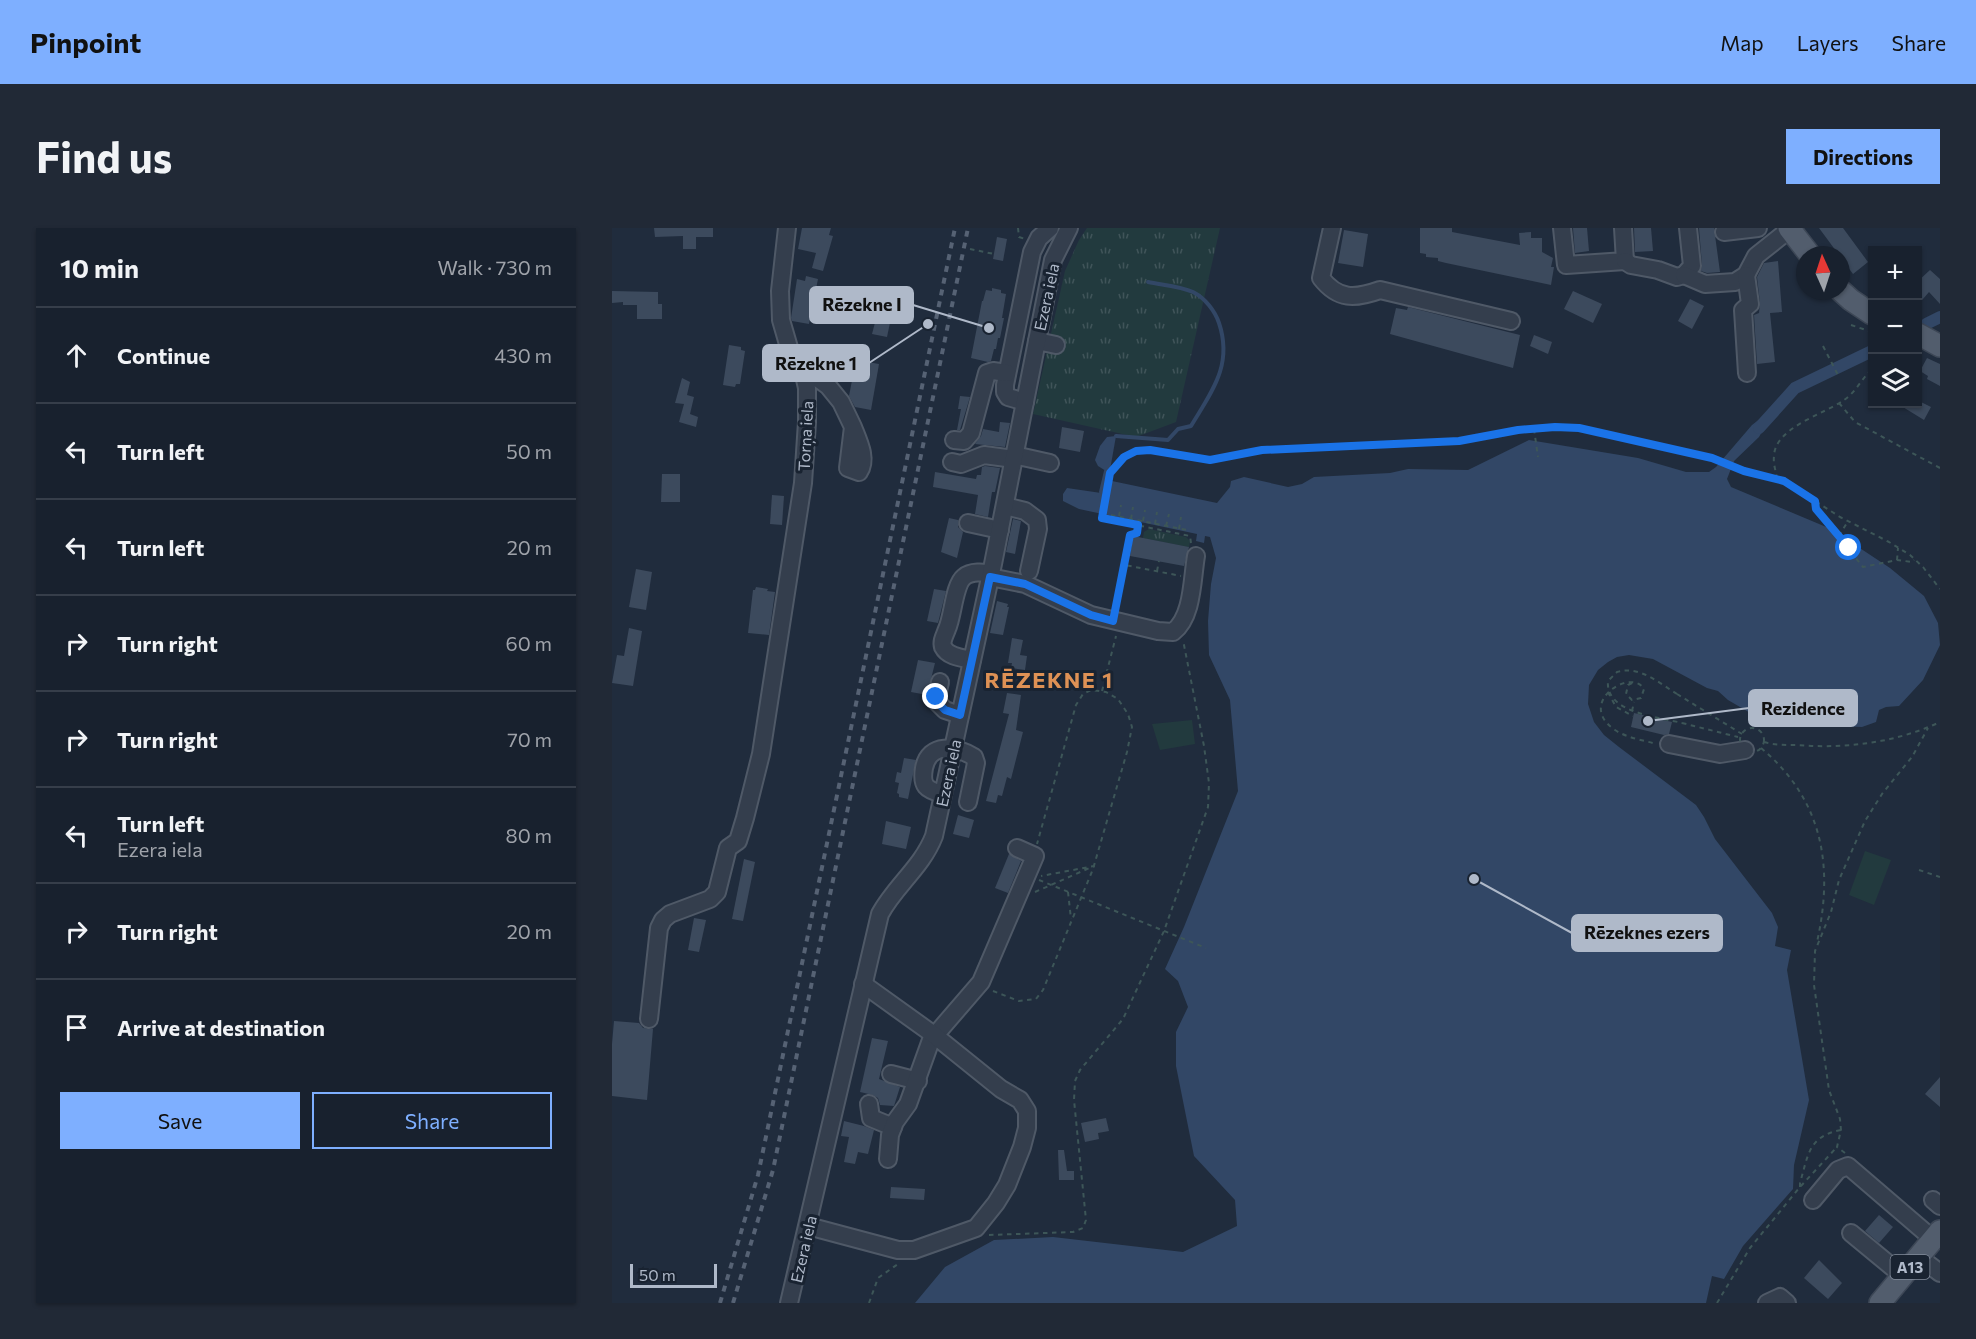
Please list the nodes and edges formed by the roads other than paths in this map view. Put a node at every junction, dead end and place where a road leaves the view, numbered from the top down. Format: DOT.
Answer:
graph roads {
  1 [pos="787,228"];
  2 [pos="1050,228"];
  3 [pos="1069,228"];
  4 [pos="1332,228"];
  5 [pos="1562,228"];
  6 [pos="1623,228"];
  7 [pos="1688,228"];
  8 [pos="1758,228"];
  9 [pos="1790,228"];
  10 [pos="1724,232"];
  11 [pos="1803,246"];
  12 [pos="1625,261"];
  13 [pos="1688,271"];
  14 [pos="1746,275"];
  15 [pos="1850,299"];
  16 [pos="1868,311"];
  17 [pos="1511,321"];
  18 [pos="1922,337"];
  19 [pos="1037,340"];
  20 [pos="1056,345"];
  21 [pos="1940,346"];
  22 [pos="1007,373"];
  23 [pos="1747,373"];
  24 [pos="804,375"];
  25 [pos="1025,402"];
  26 [pos="853,427"];
  27 [pos="954,440"];
  28 [pos="1014,457"];
  29 [pos="951,462"];
  30 [pos="1050,463"];
  31 [pos="1005,506"];
  32 [pos="968,523"];
  33 [pos="1000,530"];
  34 [pos="1196,556"];
  35 [pos="1029,571"];
  36 [pos="991,575"];
  37 [pos="972,660"];
  38 [pos="940,682"];
  39 [pos="960,715"];
  40 [pos="1743,743"];
  41 [pos="1669,744"];
  42 [pos="953,750"];
  43 [pos="943,794"];
  44 [pos="968,802"];
  45 [pos="1017,848"];
  46 [pos="863,984"];
  47 [pos="649,1019"];
  48 [pos="934,1035"];
  49 [pos="891,1074"];
  50 [pos="918,1081"];
  51 [pos="869,1104"];
  52 [pos="893,1127"];
  53 [pos="888,1159"];
  54 [pos="1813,1200"];
  55 [pos="808,1226"];
  56 [pos="1851,1233"];
  57 [pos="1937,1235"];
  58 [pos="1918,1257"];
  59 [pos="1940,1273"];
  60 [pos="1903,1276"];
  61 [pos="789,1303"];
  62 [pos="1767,1303"];
  63 [pos="1787,1303"];
  64 [pos="1880,1303"];
  1 -- 24 [label="street, Torņa iela"];
  2 -- 22 [label="street"];
  3 -- 19 [label="street, Ezera iela"];
  4 -- 17 [label="street"];
  5 -- 12 [label="street"];
  6 -- 12 [label="street"];
  7 -- 13 [label="street"];
  8 -- 10 [label="street"];
  9 -- 11 [label="main road"];
  9 -- 14 [label="street"];
  12 -- 13 [label="street"];
  13 -- 14 [label="street"];
  14 -- 23 [label="street"];
  15 -- 16 [label="main road"];
  18 -- 21 [label="main road"];
  19 -- 20 [label="street"];
  19 -- 25 [label="street, Ezera iela"];
  22 -- 25 [label="street"];
  22 -- 27 [label="street"];
  24 -- 26 [label="street"];
  24 -- 47 [label="street, Torņa iela"];
  25 -- 28 [label="street, Ezera iela"];
  28 -- 29 [label="street"];
  28 -- 30 [label="street"];
  28 -- 31 [label="street, Ezera iela"];
  31 -- 33 [label="street, Ezera iela"];
  31 -- 35 [label="street"];
  32 -- 33 [label="street"];
  33 -- 36 [label="street, Ezera iela"];
  34 -- 36 [label="street"];
  36 -- 37 [label="street, Ezera iela"];
  36 -- 37 [label="street"];
  37 -- 39 [label="street, Ezera iela"];
  38 -- 39 [label="street"];
  39 -- 42 [label="street, Ezera iela"];
  40 -- 41 [label="street"];
  42 -- 43 [label="street, Ezera iela"];
  42 -- 43 [label="street"];
  42 -- 44 [label="street"];
  43 -- 46 [label="street, Ezera iela"];
  45 -- 48 [label="street"];
  46 -- 48 [label="street"];
  46 -- 55 [label="street, Ezera iela"];
  48 -- 50 [label="street"];
  48 -- 55 [label="street"];
  49 -- 50 [label="street"];
  50 -- 52 [label="street"];
  51 -- 52 [label="street"];
  52 -- 53 [label="street"];
  54 -- 57 [label="street"];
  55 -- 61 [label="street, Ezera iela"];
  56 -- 60 [label="street"];
  57 -- 58 [label="main road, A13"];
  58 -- 59 [label="street"];
  58 -- 60 [label="main road, A13"];
  60 -- 64 [label="main road, A13"];
  62 -- 63 [label="street"];
}
